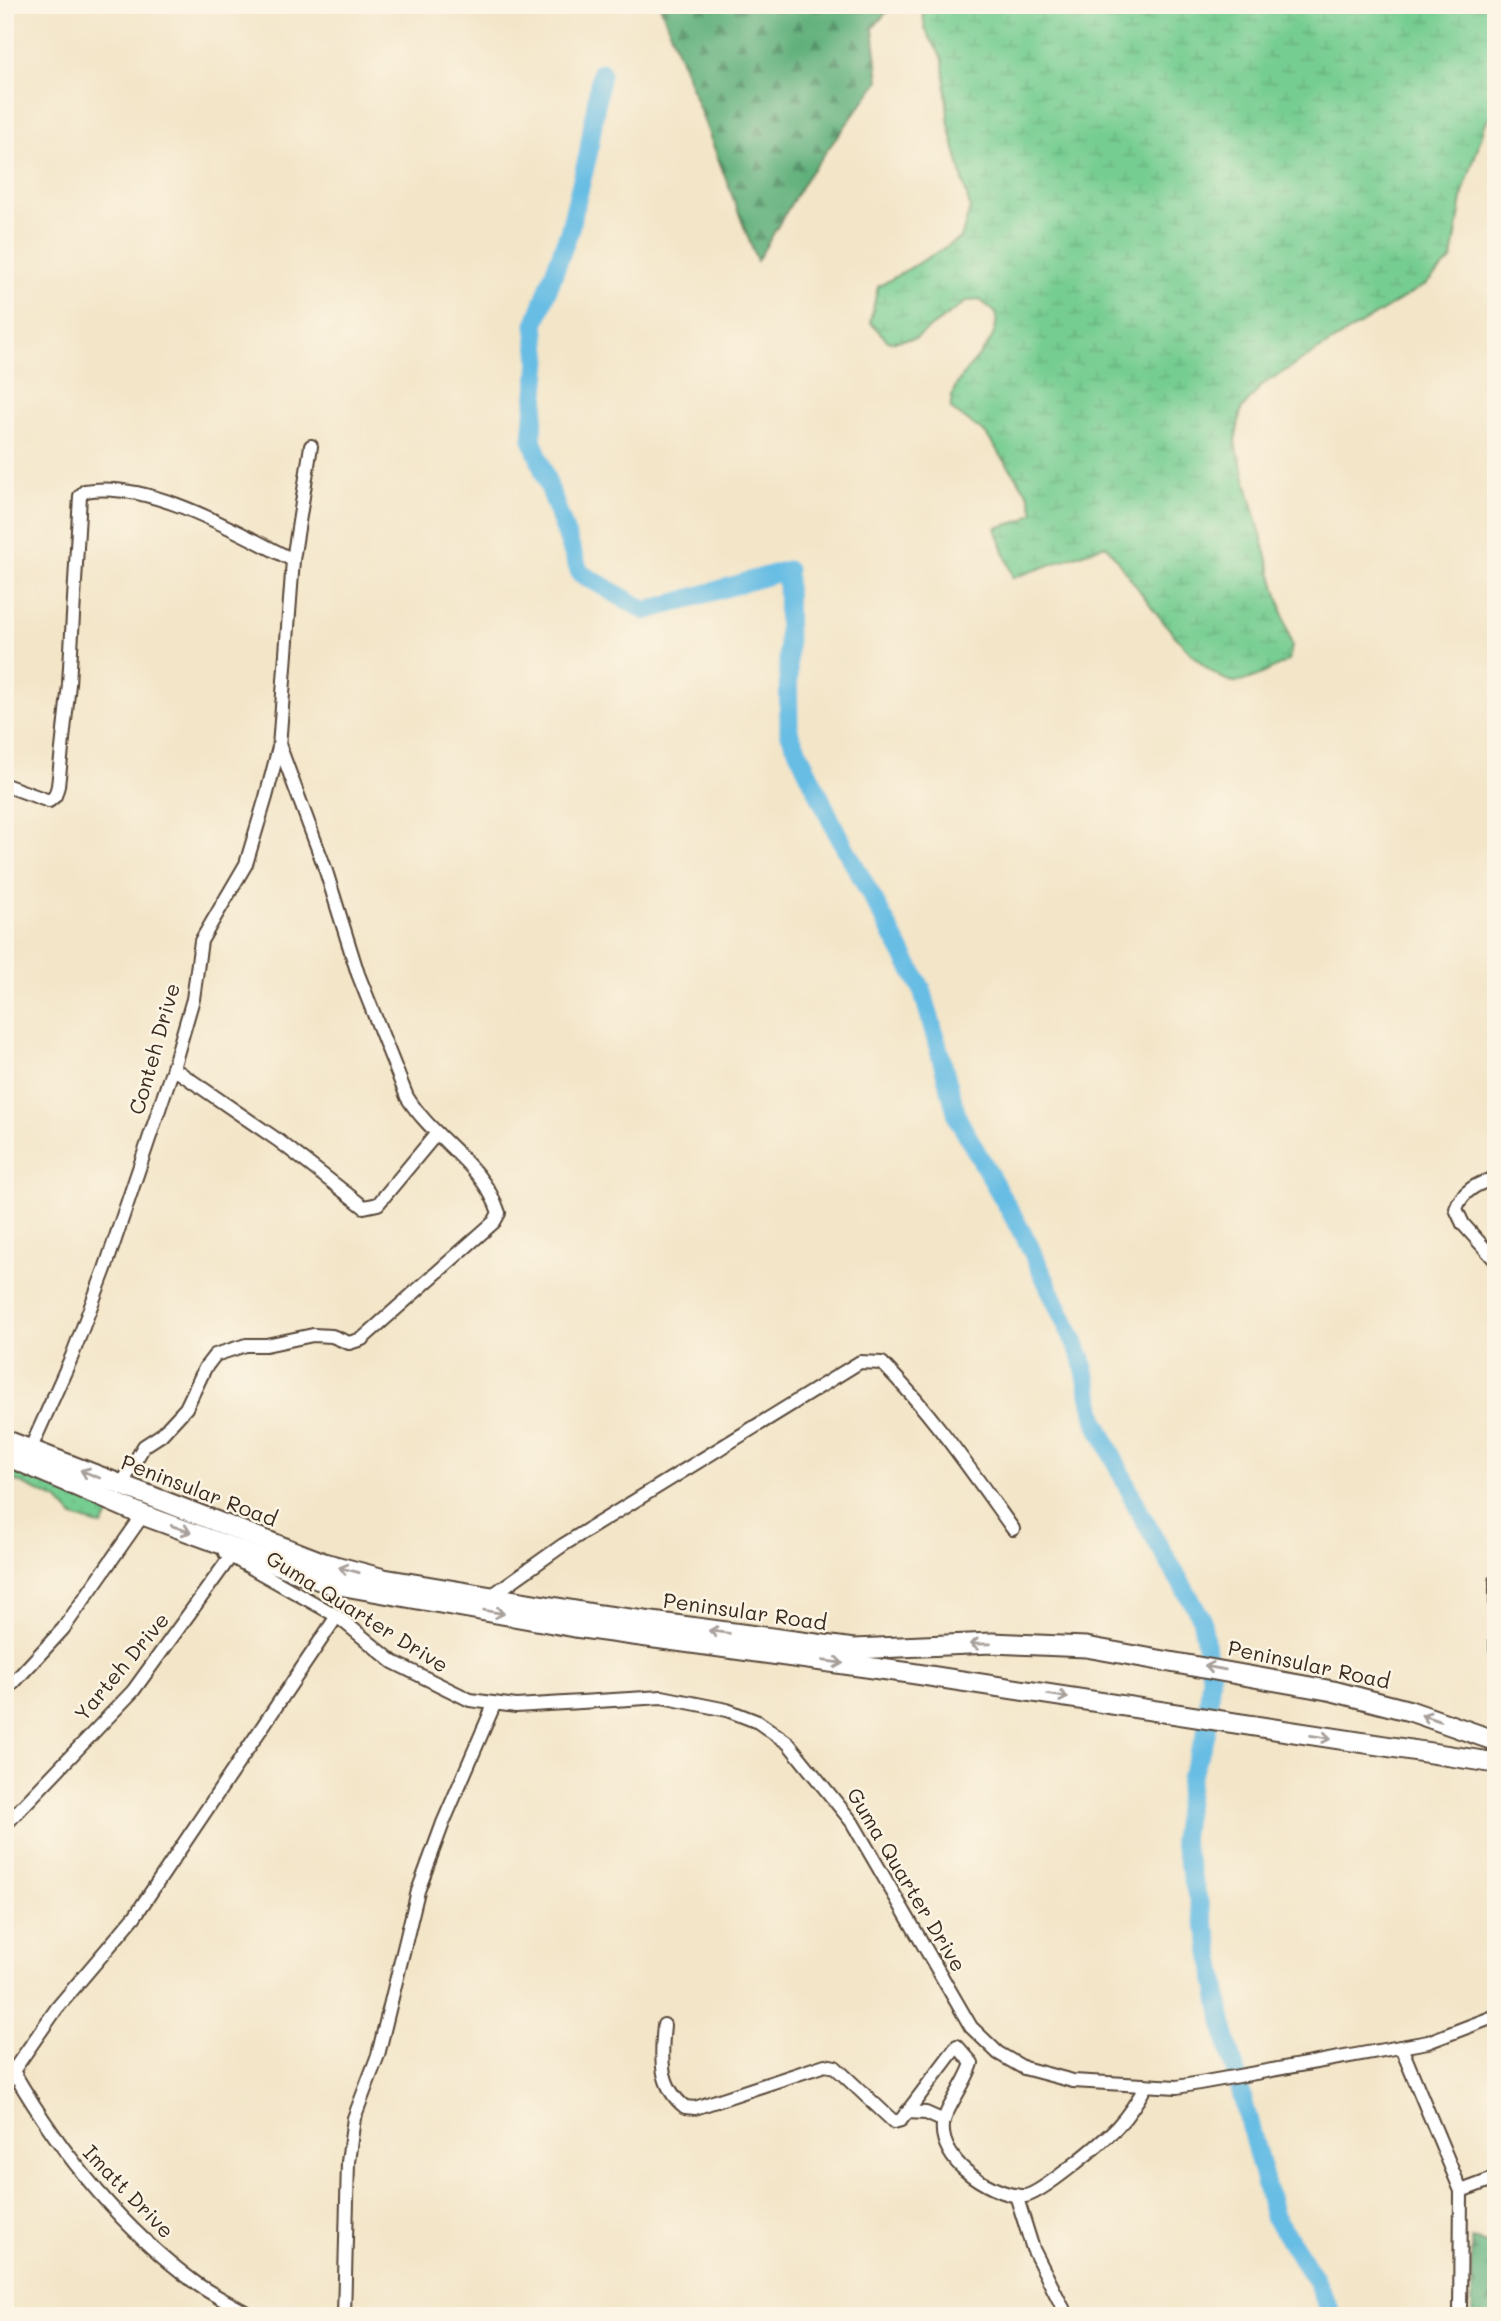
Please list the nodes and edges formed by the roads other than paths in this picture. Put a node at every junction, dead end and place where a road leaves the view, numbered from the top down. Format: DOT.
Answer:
graph roads {
  1 [pos="311,446"];
  2 [pos="293,560"];
  3 [pos="279,747"];
  4 [pos="5,785"];
  5 [pos="173,1068"];
  6 [pos="437,1133"];
  7 [pos="1496,1178"];
  8 [pos="1496,1261"];
  9 [pos="5,1440"];
  10 [pos="30,1450"];
  11 [pos="5,1455"];
  12 [pos="120,1487"];
  13 [pos="143,1515"];
  14 [pos="209,1529"];
  15 [pos="1013,1529"];
  16 [pos="231,1556"];
  17 [pos="1496,1580"];
  18 [pos="491,1596"];
  19 [pos="337,1616"];
  20 [pos="1496,1649"];
  21 [pos="5,1692"];
  22 [pos="494,1705"];
  23 [pos="1496,1741"];
  24 [pos="1496,1763"];
  25 [pos="5,1825"];
  26 [pos="1496,2016"];
  27 [pos="664,2025"];
  28 [pos="1401,2047"];
  29 [pos="9,2069"];
  30 [pos="1146,2087"];
  31 [pos="5,2088"];
  32 [pos="907,2112"];
  33 [pos="944,2121"];
  34 [pos="1496,2178"];
  35 [pos="1461,2191"];
  36 [pos="1016,2195"];
  37 [pos="252,2316"];
  38 [pos="344,2316"];
  39 [pos="1067,2316"];
  40 [pos="1460,2316"];
  1 -- 2 [label="street, Conteh Drive"];
  2 -- 3 [label="street, Conteh Drive"];
  2 -- 4 [label="street"];
  3 -- 5 [label="street, Conteh Drive"];
  3 -- 6 [label="street"];
  5 -- 6 [label="street"];
  5 -- 10 [label="street, Conteh Drive"];
  6 -- 12 [label="street"];
  7 -- 8 [label="street"];
  9 -- 10 [label="main road, Peninsular Road"];
  12 -- 10 [label="main road, Peninsular Road, one-way"];
  11 -- 13 [label="main road, Peninsular Road"];
  12 -- 14 [label="main road, Peninsular Road"];
  13 -- 14 [label="main road, Peninsular Road, one-way"];
  13 -- 21 [label="street"];
  14 -- 16 [label="street, Guma Quarter Drive"];
  18 -- 14 [label="main road, Peninsular Road, one-way"];
  14 -- 24 [label="main road, Peninsular Road, one-way"];
  15 -- 18 [label="street"];
  16 -- 19 [label="street, Guma Quarter Drive"];
  16 -- 25 [label="street, Yarteh Drive"];
  17 -- 20 [label="street"];
  23 -- 18 [label="main road, Peninsular Road, one-way"];
  19 -- 22 [label="street, Guma Quarter Drive"];
  19 -- 29 [label="street"];
  22 -- 30 [label="street, Guma Quarter Drive"];
  22 -- 38 [label="street"];
  26 -- 28 [label="street"];
  27 -- 32 [label="street"];
  28 -- 30 [label="street, Guma Quarter Drive"];
  28 -- 35 [label="street"];
  29 -- 31 [label="street"];
  29 -- 37 [label="street, Imatt Drive"];
  30 -- 36 [label="street"];
  32 -- 33 [label="street"];
  32 -- 33 [label="street"];
  33 -- 36 [label="street"];
  34 -- 35 [label="street"];
  35 -- 40 [label="street"];
  36 -- 39 [label="street"];
}
